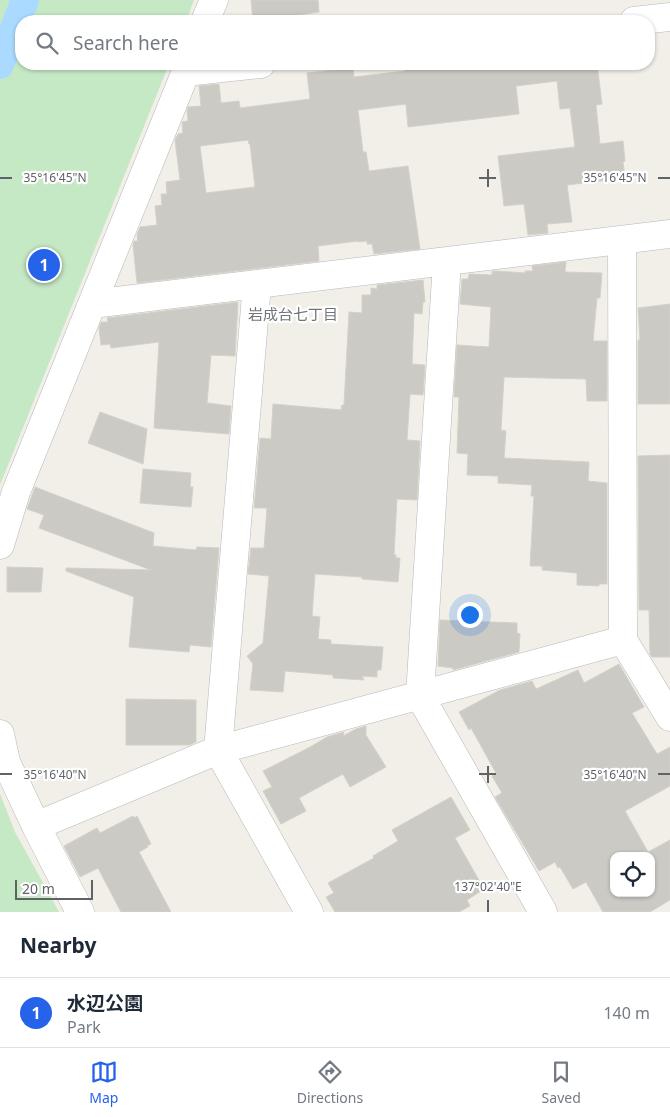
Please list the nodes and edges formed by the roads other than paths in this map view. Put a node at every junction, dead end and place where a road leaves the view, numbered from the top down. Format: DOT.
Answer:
graph roads {
  1 [pos="214,0"];
  2 [pos="208,15"];
  3 [pos="670,17"];
  4 [pos="655,19"];
  5 [pos="186,70"];
  6 [pos="670,234"];
  7 [pos="622,240"];
  8 [pos="447,261"];
  9 [pos="257,284"];
  10 [pos="92,304"];
  11 [pos="0,545"];
  12 [pos="623,640"];
  13 [pos="420,696"];
  14 [pos="670,717"];
  15 [pos="0,734"];
  16 [pos="218,750"];
  17 [pos="36,826"];
  18 [pos="80,912"];
  19 [pos="309,912"];
  20 [pos="543,912"];
  1 -- 2 [label="street"];
  3 -- 4 [label="street"];
  5 -- 10 [label="street"];
  6 -- 7 [label="street"];
  7 -- 8 [label="street"];
  7 -- 12 [label="street"];
  8 -- 9 [label="street"];
  8 -- 13 [label="street"];
  9 -- 10 [label="street"];
  9 -- 16 [label="street"];
  10 -- 11 [label="street"];
  12 -- 13 [label="street"];
  12 -- 14 [label="street"];
  13 -- 16 [label="street"];
  13 -- 20 [label="street"];
  15 -- 17 [label="street"];
  16 -- 17 [label="street"];
  16 -- 19 [label="street"];
  17 -- 18 [label="street"];
}
